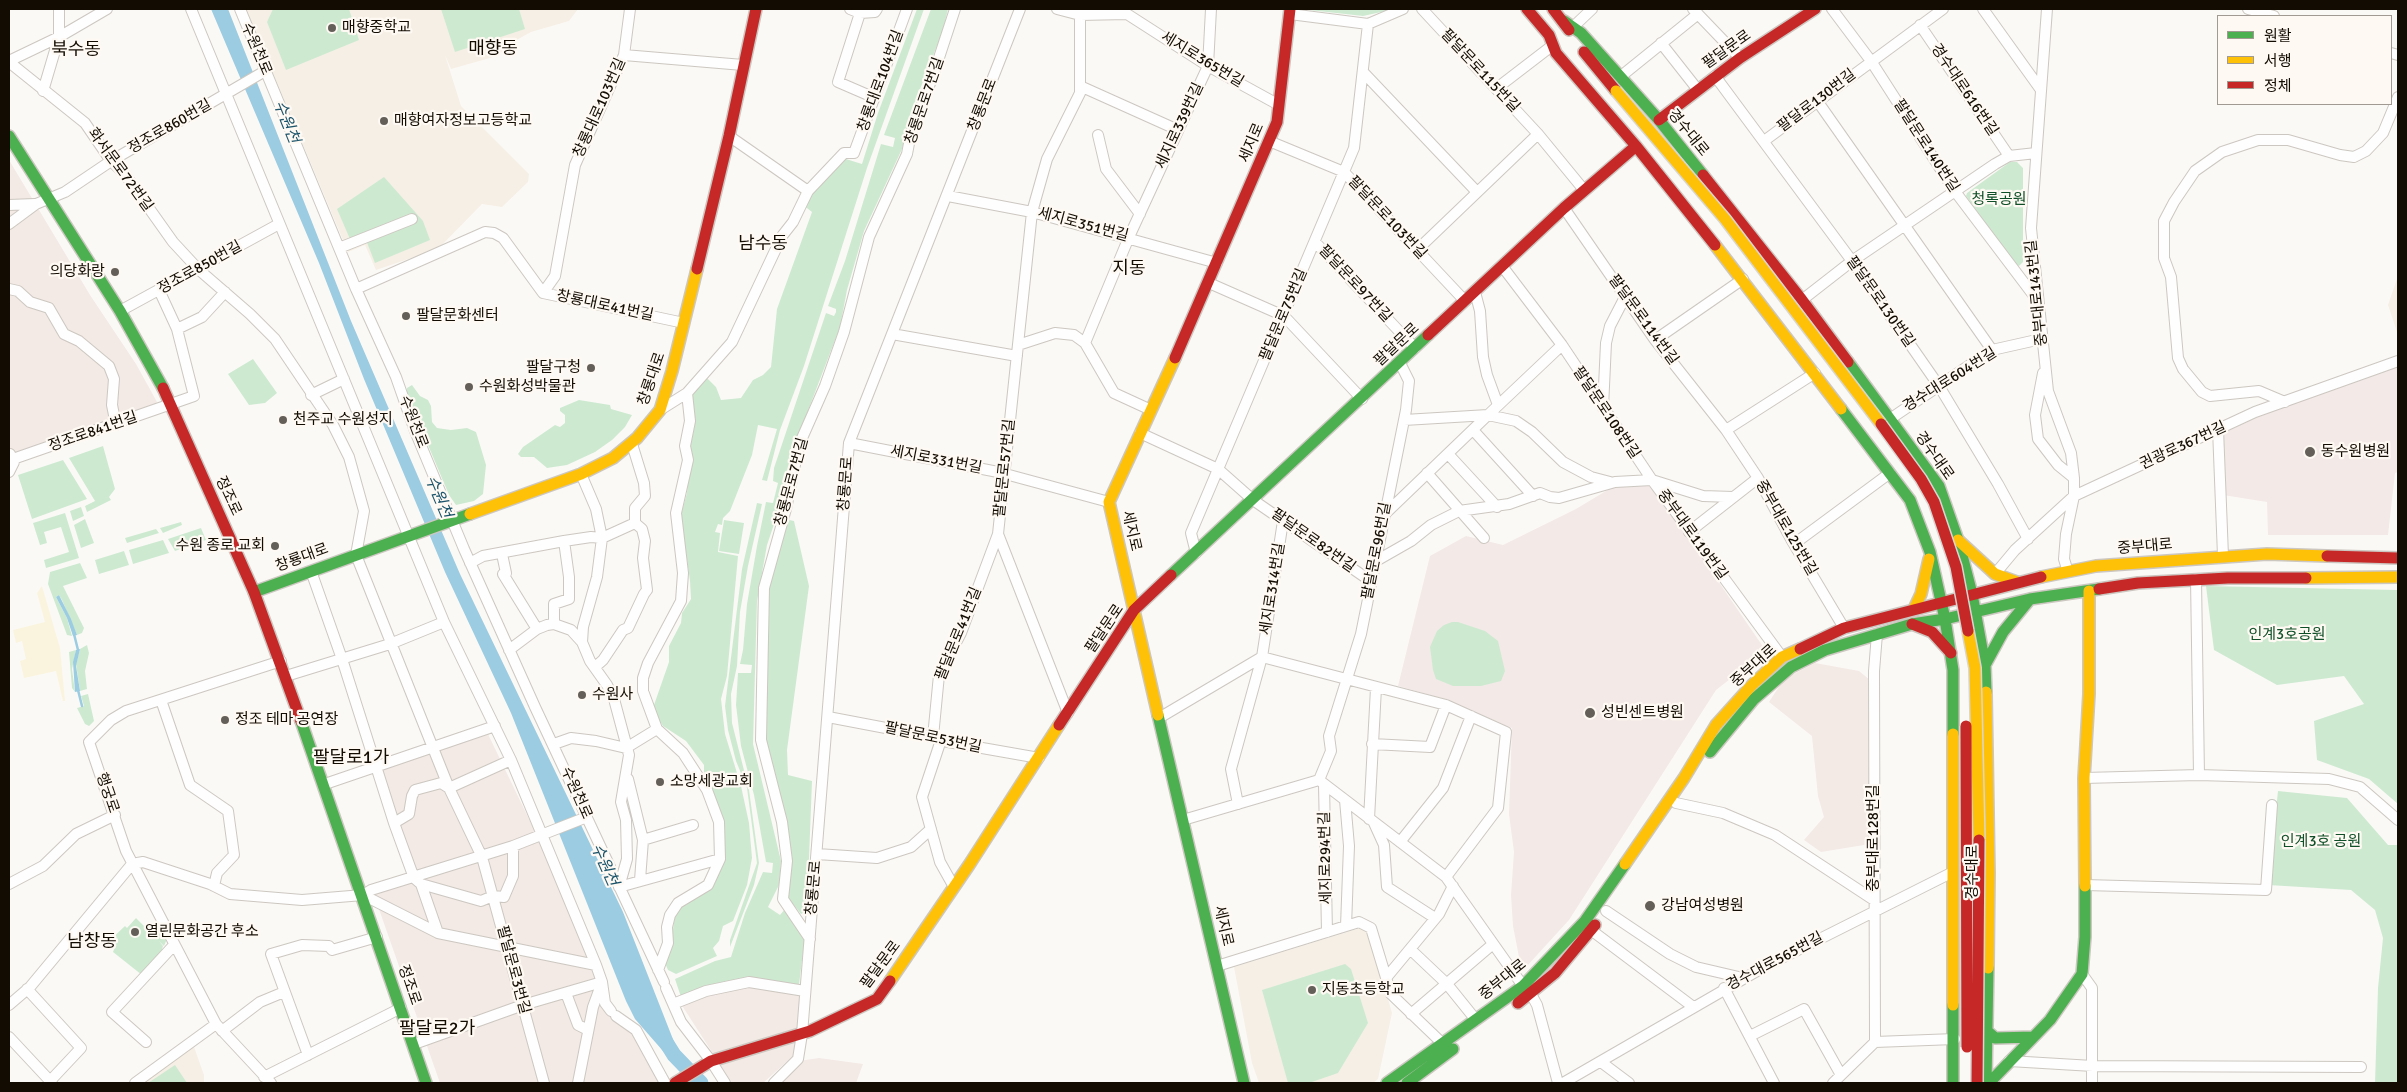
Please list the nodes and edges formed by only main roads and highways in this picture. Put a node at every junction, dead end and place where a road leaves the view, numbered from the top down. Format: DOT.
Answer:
graph roads {
  1 [pos="756,9"];
  2 [pos="1527,9"];
  3 [pos="1553,9"];
  4 [pos="1815,9"];
  5 [pos="1290,11"];
  6 [pos="1568,24"];
  7 [pos="1551,40"];
  8 [pos="1613,94"];
  9 [pos="1658,120"];
  10 [pos="9,137"];
  11 [pos="1636,146"];
  12 [pos="1958,540"];
  13 [pos="1930,552"];
  14 [pos="2398,558"];
  15 [pos="2398,578"];
  16 [pos="2016,582"];
  17 [pos="2089,591"];
  18 [pos="254,592"];
  19 [pos="1972,594"];
  20 [pos="2030,599"];
  21 [pos="1942,602"];
  22 [pos="1914,609"];
  23 [pos="1134,610"];
  24 [pos="1976,612"];
  25 [pos="1946,619"];
  26 [pos="1912,624"];
  27 [pos="1950,653"];
  28 [pos="1984,666"];
  29 [pos="1527,990"];
  30 [pos="1987,1031"];
  31 [pos="2033,1037"];
  32 [pos="426,1083"];
  33 [pos="674,1083"];
  34 [pos="1244,1083"];
  35 [pos="1387,1083"];
  36 [pos="1407,1083"];
  37 [pos="1953,1083"];
  38 [pos="1966,1083"];
  39 [pos="1977,1083"];
  40 [pos="1988,1083"];
  1 -- 18 [label="main road, 창룡대로"];
  2 -- 7 [label="main road, 경수대로"];
  3 -- 6 [label="main road, 경수대로"];
  4 -- 9 [label="main road, 팔달문로"];
  5 -- 23 [label="main road, 세지로"];
  6 -- 8 [label="main road, 경수대로"];
  6 -- 9 [label="main road, 경수대로"];
  7 -- 8 [label="main road, 경수대로"];
  7 -- 11 [label="main road, 경수대로"];
  8 -- 38 [label="main road, bridge"];
  8 -- 39 [label="main road, bridge"];
  9 -- 12 [label="main road, 경수대로"];
  10 -- 18 [label="main road, 정조로"];
  11 -- 13 [label="main road, 경수대로"];
  11 -- 23 [label="main road, 팔달문로"];
  12 -- 16 [label="main road"];
  12 -- 19 [label="main road, 경수대로"];
  13 -- 21 [label="main road, 경수대로"];
  13 -- 22 [label="main road"];
  14 -- 16 [label="main road, 중부대로"];
  15 -- 17 [label="main road, 중부대로"];
  16 -- 19 [label="main road, 중부대로"];
  17 -- 20 [label="main road, 중부대로"];
  17 -- 31 [label="main road"];
  18 -- 32 [label="main road, 정조로"];
  19 -- 21 [label="main road, 중부대로"];
  19 -- 24 [label="main road, 경수대로"];
  20 -- 24 [label="main road, 중부대로"];
  20 -- 28 [label="main road"];
  21 -- 22 [label="main road, 중부대로"];
  21 -- 25 [label="main road, 경수대로"];
  22 -- 29 [label="main road, 중부대로"];
  23 -- 33 [label="main road, 팔달문로"];
  23 -- 34 [label="main road, 세지로"];
  24 -- 25 [label="main road, 중부대로"];
  24 -- 28 [label="main road, 경수대로"];
  25 -- 26 [label="main road, 중부대로"];
  25 -- 27 [label="main road, 경수대로"];
  26 -- 27 [label="main road"];
  26 -- 29 [label="main road, 중부대로"];
  27 -- 37 [label="main road, 경수대로"];
  28 -- 30 [label="main road, 경수대로"];
  29 -- 35 [label="main road, 중부대로"];
  29 -- 36 [label="main road, 중부대로"];
  30 -- 31 [label="main road"];
  30 -- 40 [label="main road, 경수대로"];
  31 -- 40 [label="main road"];
}
